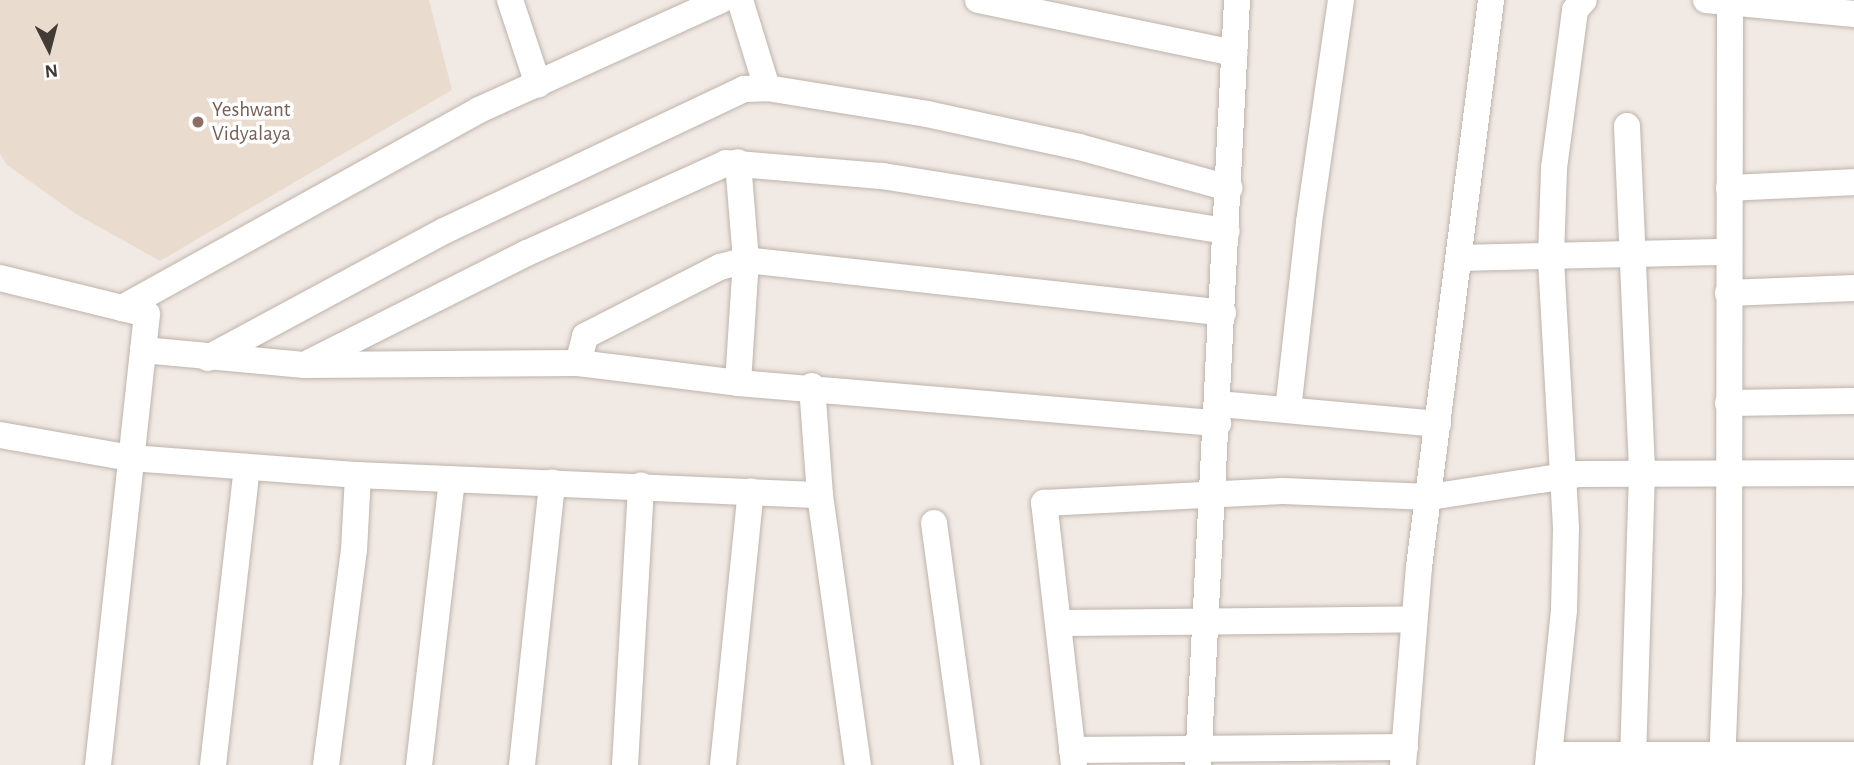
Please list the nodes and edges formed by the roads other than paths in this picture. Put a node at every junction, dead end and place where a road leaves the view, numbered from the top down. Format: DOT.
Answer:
graph roads {
  1 [pos="510,0"];
  2 [pos="724,0"];
  3 [pos="978,0"];
  4 [pos="1237,0"];
  5 [pos="1341,0"];
  6 [pos="1491,0"];
  7 [pos="1584,0"];
  8 [pos="1722,0"];
  9 [pos="1854,14"];
  10 [pos="1235,53"];
  11 [pos="538,84"];
  12 [pos="767,88"];
  13 [pos="1627,125"];
  14 [pos="738,162"];
  15 [pos="1854,182"];
  16 [pos="1229,188"];
  17 [pos="1729,188"];
  18 [pos="1227,231"];
  19 [pos="1728,252"];
  20 [pos="1632,254"];
  21 [pos="1552,256"];
  22 [pos="1459,258"];
  23 [pos="746,260"];
  24 [pos="0,278"];
  25 [pos="1854,288"];
  26 [pos="1728,293"];
  27 [pos="122,308"];
  28 [pos="1223,313"];
  29 [pos="143,350"];
  30 [pos="208,358"];
  31 [pos="578,363"];
  32 [pos="304,365"];
  33 [pos="738,383"];
  34 [pos="811,386"];
  35 [pos="1854,401"];
  36 [pos="1728,403"];
  37 [pos="1288,410"];
  38 [pos="1219,414"];
  39 [pos="1438,424"];
  40 [pos="0,435"];
  41 [pos="131,458"];
  42 [pos="247,467"];
  43 [pos="1642,473"];
  44 [pos="1728,473"];
  45 [pos="1854,473"];
  46 [pos="358,475"];
  47 [pos="1565,475"];
  48 [pos="452,481"];
  49 [pos="552,483"];
  50 [pos="641,485"];
  51 [pos="751,491"];
  52 [pos="820,495"];
  53 [pos="1430,497"];
  54 [pos="1213,498"];
  55 [pos="934,523"];
  56 [pos="1206,619"];
  57 [pos="1414,619"];
  58 [pos="1058,623"];
  59 [pos="1854,755"];
  60 [pos="1199,756"];
  61 [pos="1404,756"];
  62 [pos="1073,757"];
  63 [pos="1549,760"];
  64 [pos="1634,760"];
  65 [pos="1722,761"];
  66 [pos="98,765"];
  67 [pos="213,765"];
  68 [pos="326,765"];
  69 [pos="419,765"];
  70 [pos="522,765"];
  71 [pos="625,765"];
  72 [pos="723,765"];
  73 [pos="858,765"];
  74 [pos="967,765"];
  1 -- 11 [label="street"];
  2 -- 11 [label="street"];
  2 -- 12 [label="street"];
  3 -- 10 [label="street"];
  4 -- 10 [label="street"];
  5 -- 37 [label="street"];
  6 -- 22 [label="street"];
  7 -- 21 [label="street"];
  8 -- 9 [label="street"];
  8 -- 17 [label="street"];
  10 -- 16 [label="street"];
  11 -- 27 [label="street"];
  12 -- 16 [label="street"];
  12 -- 30 [label="street"];
  13 -- 20 [label="street"];
  14 -- 18 [label="street"];
  14 -- 23 [label="street"];
  14 -- 32 [label="street"];
  15 -- 17 [label="street"];
  16 -- 18 [label="street"];
  17 -- 19 [label="street"];
  18 -- 28 [label="street"];
  19 -- 20 [label="street"];
  19 -- 26 [label="street"];
  20 -- 21 [label="street"];
  20 -- 43 [label="street"];
  21 -- 22 [label="street"];
  21 -- 47 [label="street"];
  22 -- 39 [label="street"];
  23 -- 28 [label="street"];
  23 -- 31 [label="street"];
  23 -- 33 [label="street"];
  24 -- 27 [label="street"];
  25 -- 26 [label="street"];
  26 -- 36 [label="street"];
  27 -- 29 [label="street"];
  28 -- 38 [label="street"];
  29 -- 30 [label="street"];
  29 -- 41 [label="street"];
  30 -- 32 [label="street"];
  31 -- 32 [label="street"];
  31 -- 33 [label="street"];
  33 -- 34 [label="street"];
  34 -- 38 [label="street"];
  34 -- 52 [label="street"];
  35 -- 36 [label="street"];
  36 -- 44 [label="street"];
  37 -- 38 [label="street"];
  37 -- 39 [label="street"];
  38 -- 54 [label="street"];
  39 -- 53 [label="street"];
  40 -- 41 [label="street"];
  41 -- 42 [label="street"];
  41 -- 66 [label="street"];
  42 -- 46 [label="street"];
  42 -- 67 [label="street"];
  43 -- 44 [label="street"];
  43 -- 47 [label="street"];
  43 -- 64 [label="street"];
  44 -- 45 [label="street"];
  44 -- 65 [label="street"];
  46 -- 48 [label="street"];
  46 -- 68 [label="street"];
  47 -- 53 [label="street"];
  47 -- 63 [label="street"];
  48 -- 49 [label="street"];
  48 -- 69 [label="street"];
  49 -- 50 [label="street"];
  49 -- 70 [label="street"];
  50 -- 51 [label="street"];
  50 -- 71 [label="street"];
  51 -- 52 [label="street"];
  51 -- 72 [label="street"];
  52 -- 73 [label="street"];
  53 -- 54 [label="street"];
  53 -- 57 [label="street"];
  54 -- 56 [label="street"];
  54 -- 58 [label="street"];
  55 -- 74 [label="street"];
  56 -- 57 [label="street"];
  56 -- 58 [label="street"];
  56 -- 60 [label="street"];
  57 -- 61 [label="street"];
  58 -- 62 [label="street"];
  59 -- 65 [label="street"];
  60 -- 61 [label="street"];
  60 -- 62 [label="street"];
  63 -- 64 [label="street"];
  64 -- 65 [label="street"];
}
